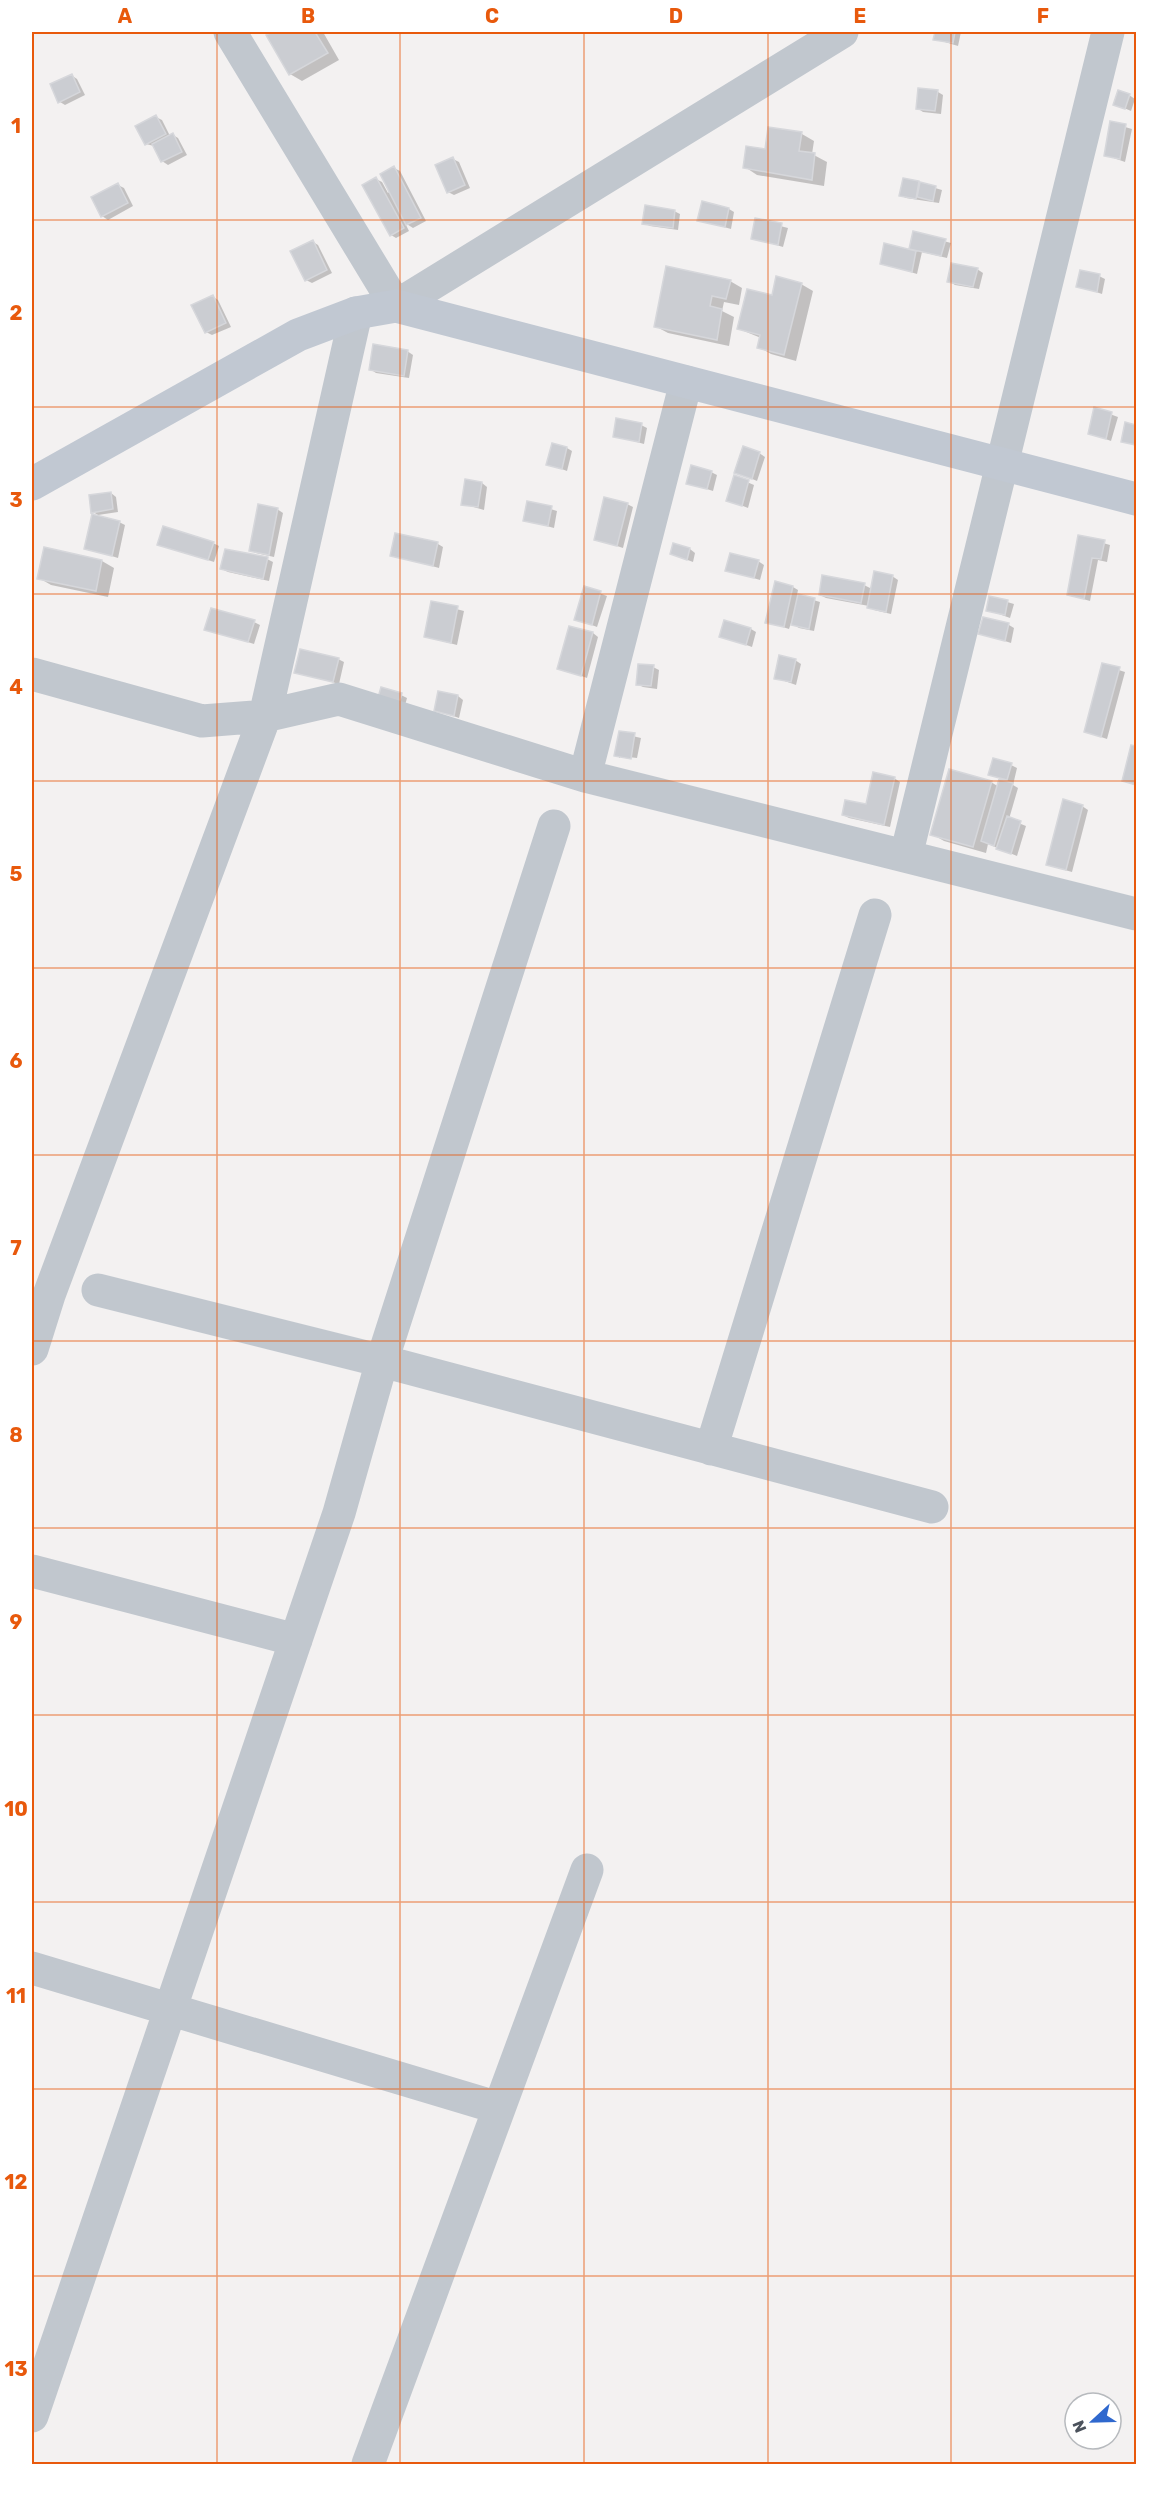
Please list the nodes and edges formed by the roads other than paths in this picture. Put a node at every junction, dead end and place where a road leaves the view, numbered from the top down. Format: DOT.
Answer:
graph roads {
  1 [pos="230,32"];
  2 [pos="842,32"];
  3 [pos="1108,32"];
  4 [pos="396,306"];
  5 [pos="356,313"];
  6 [pos="686,382"];
  7 [pos="1002,464"];
  8 [pos="32,484"];
  9 [pos="1137,499"];
  10 [pos="32,674"];
  11 [pos="265,716"];
  12 [pos="585,776"];
  13 [pos="554,826"];
  14 [pos="906,856"];
  15 [pos="1137,914"];
  16 [pos="875,915"];
  17 [pos="98,1290"];
  18 [pos="32,1349"];
  19 [pos="382,1362"];
  20 [pos="711,1449"];
  21 [pos="932,1507"];
  22 [pos="32,1571"];
  23 [pos="296,1641"];
  24 [pos="587,1870"];
  25 [pos="32,1968"];
  26 [pos="170,2010"];
  27 [pos="499,2108"];
  28 [pos="32,2416"];
  29 [pos="368,2464"];
  1 -- 4 [label="street"];
  2 -- 4 [label="street"];
  3 -- 7 [label="street"];
  4 -- 5 [label="street"];
  4 -- 6 [label="street"];
  5 -- 8 [label="street"];
  5 -- 11 [label="street"];
  6 -- 7 [label="street"];
  6 -- 12 [label="street"];
  7 -- 9 [label="street"];
  7 -- 14 [label="street"];
  10 -- 11 [label="street"];
  11 -- 12 [label="street"];
  11 -- 18 [label="street"];
  12 -- 14 [label="street"];
  13 -- 19 [label="street"];
  14 -- 15 [label="street"];
  16 -- 20 [label="street"];
  17 -- 19 [label="street"];
  19 -- 20 [label="street"];
  19 -- 23 [label="street"];
  20 -- 21 [label="street"];
  22 -- 23 [label="street"];
  23 -- 26 [label="street"];
  24 -- 27 [label="street"];
  25 -- 26 [label="street"];
  26 -- 27 [label="street"];
  26 -- 28 [label="street"];
  27 -- 29 [label="street"];
}
